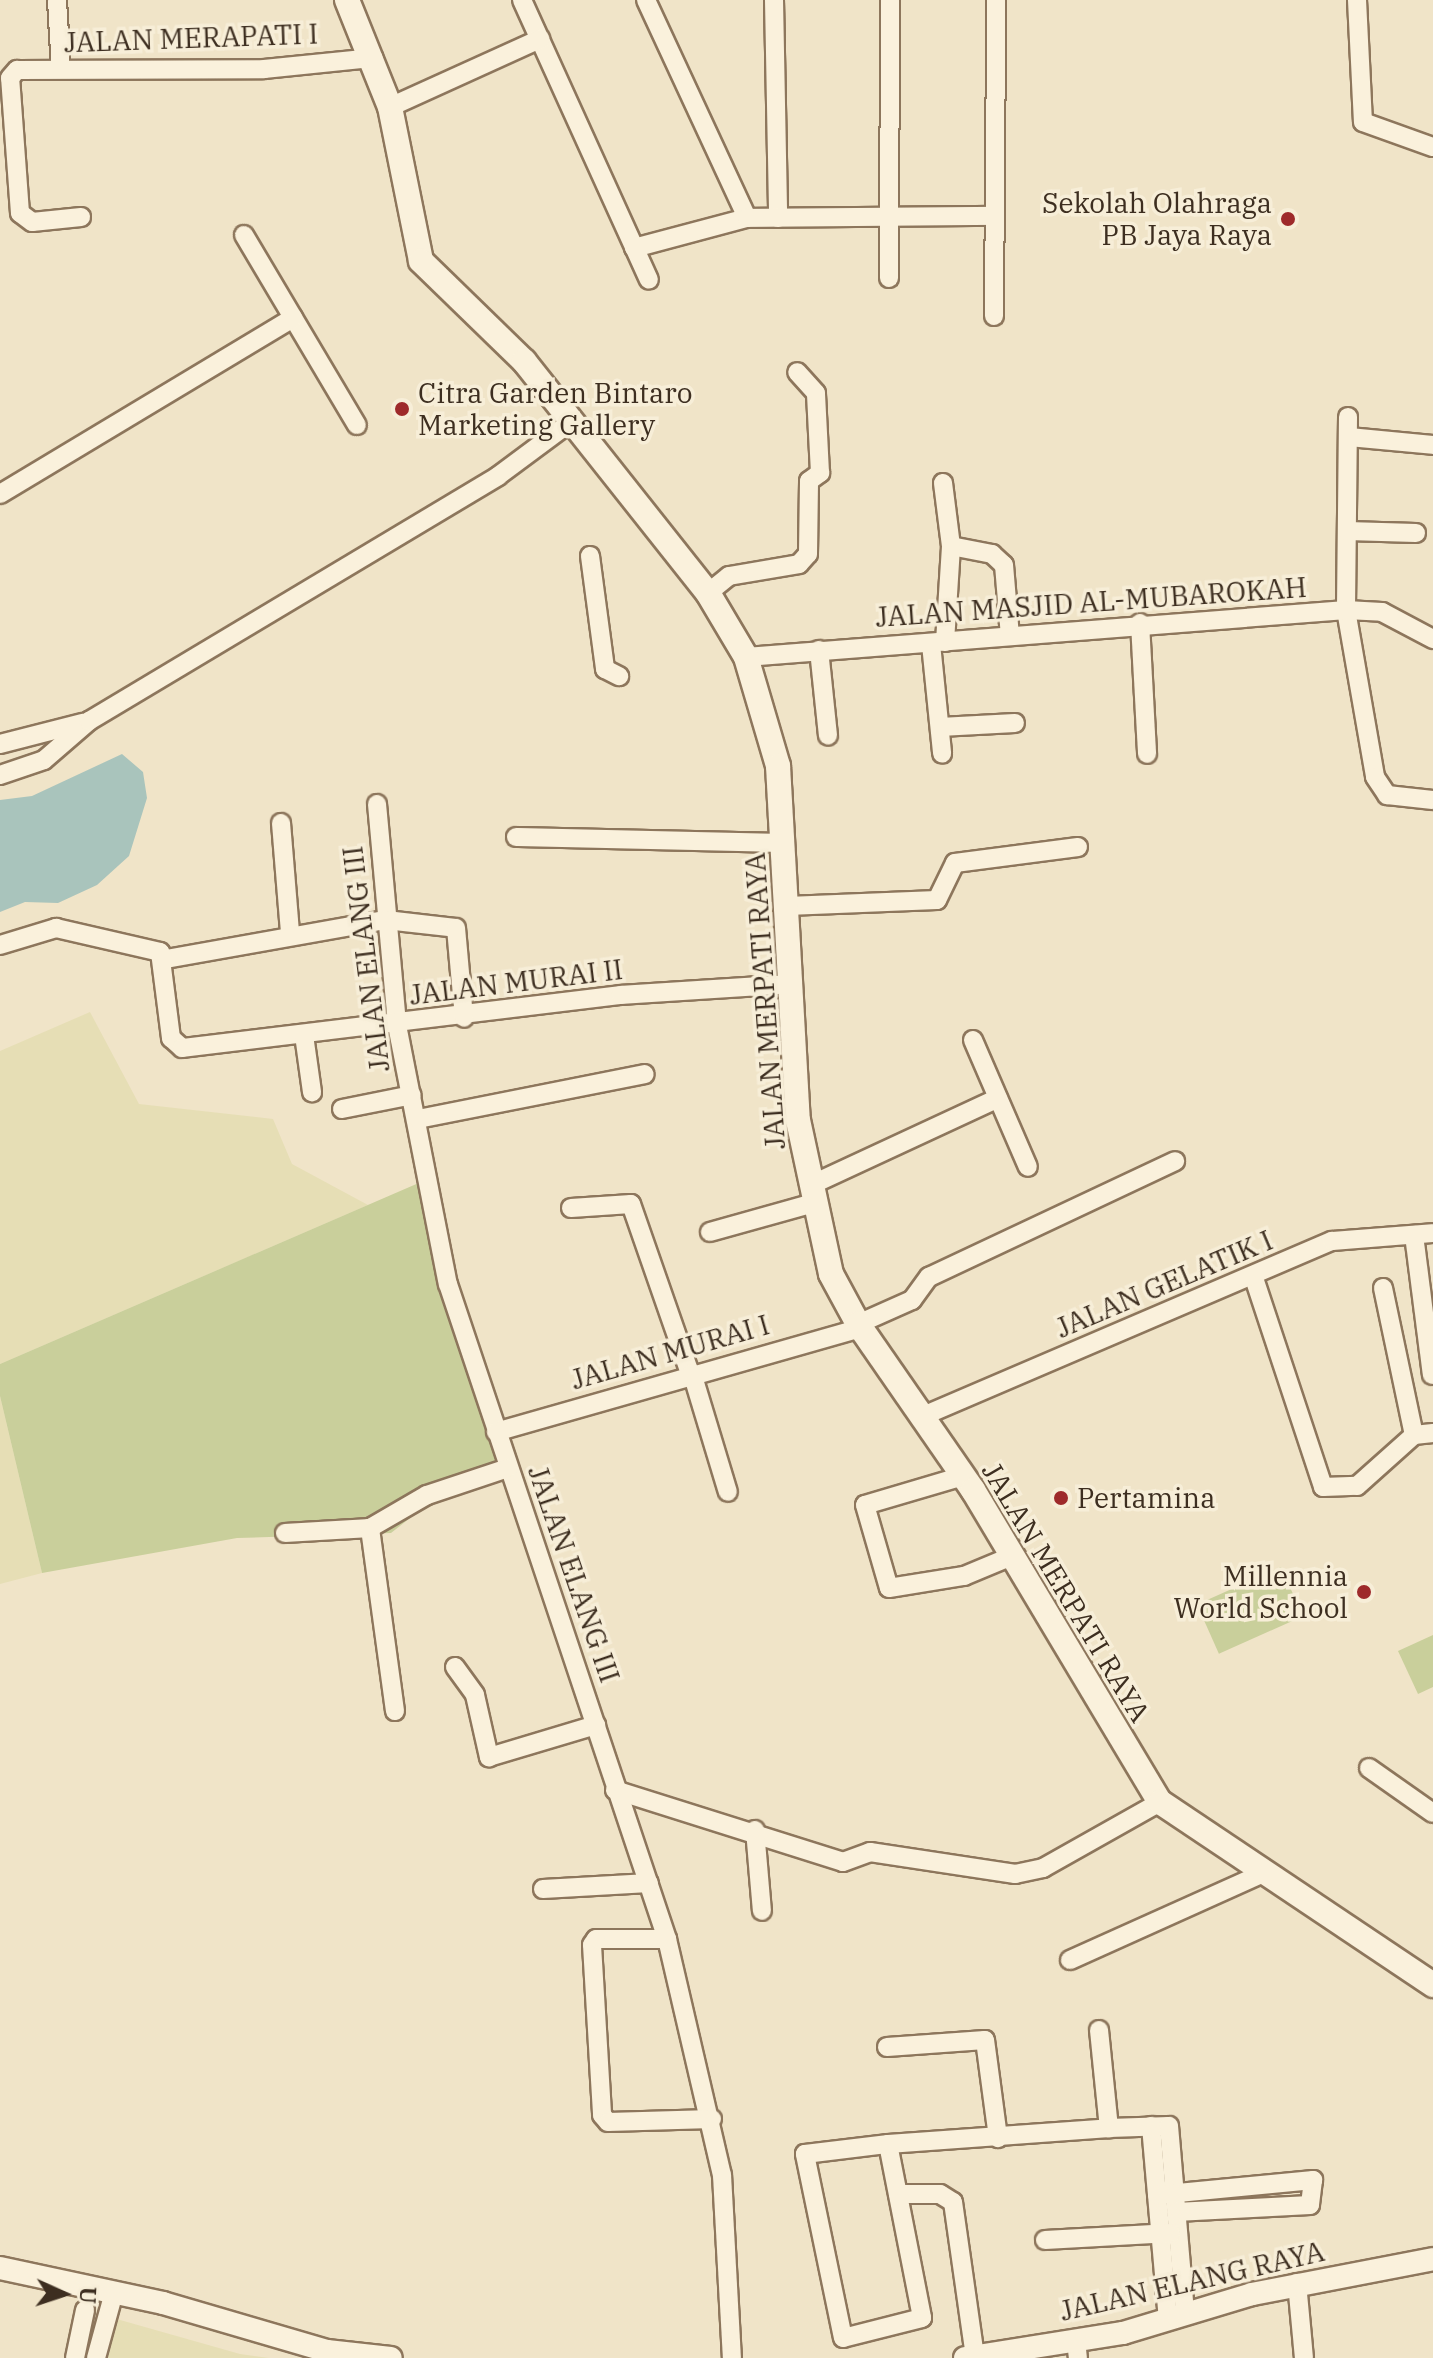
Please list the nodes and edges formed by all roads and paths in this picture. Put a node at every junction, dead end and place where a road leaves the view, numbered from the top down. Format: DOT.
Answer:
graph roads {
  1 [pos="57,0"];
  2 [pos="347,0"];
  3 [pos="522,0"];
  4 [pos="646,0"];
  5 [pos="774,0"];
  6 [pos="890,0"];
  7 [pos="996,0"];
  8 [pos="1357,0"];
  9 [pos="540,39"];
  10 [pos="373,58"];
  11 [pos="61,69"];
  12 [pos="390,107"];
  13 [pos="1433,147"];
  14 [pos="995,216"];
  15 [pos="81,217"];
  16 [pos="889,217"];
  17 [pos="747,218"];
  18 [pos="778,218"];
  19 [pos="244,235"];
  20 [pos="634,248"];
  21 [pos="889,278"];
  22 [pos="649,280"];
  23 [pos="994,316"];
  24 [pos="293,318"];
  25 [pos="797,372"];
  26 [pos="1348,417"];
  27 [pos="572,421"];
  28 [pos="357,425"];
  29 [pos="1349,437"];
  30 [pos="1433,445"];
  31 [pos="943,483"];
  32 [pos="0,494"];
  33 [pos="1347,531"];
  34 [pos="1416,533"];
  35 [pos="951,546"];
  36 [pos="590,556"];
  37 [pos="708,593"];
  38 [pos="1346,610"];
  39 [pos="1140,623"];
  40 [pos="1010,636"];
  41 [pos="1433,639"];
  42 [pos="938,643"];
  43 [pos="819,650"];
  44 [pos="746,657"];
  45 [pos="619,676"];
  46 [pos="89,721"];
  47 [pos="1015,723"];
  48 [pos="940,727"];
  49 [pos="828,736"];
  50 [pos="0,744"];
  51 [pos="942,753"];
  52 [pos="1147,754"];
  53 [pos="0,775"];
  54 [pos="1433,800"];
  55 [pos="377,804"];
  56 [pos="281,823"];
  57 [pos="516,837"];
  58 [pos="785,843"];
  59 [pos="1078,847"];
  60 [pos="787,906"];
  61 [pos="386,920"];
  62 [pos="290,933"];
  63 [pos="0,945"];
  64 [pos="166,959"];
  65 [pos="791,984"];
  66 [pos="464,1018"];
  67 [pos="397,1025"];
  68 [pos="304,1035"];
  69 [pos="973,1040"];
  70 [pos="645,1074"];
  71 [pos="312,1092"];
  72 [pos="412,1095"];
  73 [pos="998,1098"];
  74 [pos="342,1109"];
  75 [pos="418,1119"];
  76 [pos="1175,1161"];
  77 [pos="1028,1167"];
  78 [pos="812,1194"];
  79 [pos="571,1208"];
  80 [pos="710,1232"];
  81 [pos="1424,1234"];
  82 [pos="1254,1278"];
  83 [pos="1383,1288"];
  84 [pos="860,1326"];
  85 [pos="691,1373"];
  86 [pos="1432,1375"];
  87 [pos="923,1416"];
  88 [pos="496,1432"];
  89 [pos="1424,1434"];
  90 [pos="508,1468"];
  91 [pos="963,1476"];
  92 [pos="728,1492"];
  93 [pos="370,1528"];
  94 [pos="285,1533"];
  95 [pos="1012,1556"];
  96 [pos="455,1667"];
  97 [pos="395,1711"];
  98 [pos="596,1725"];
  99 [pos="1369,1768"];
  100 [pos="615,1790"];
  101 [pos="1160,1802"];
  102 [pos="1433,1813"];
  103 [pos="755,1830"];
  104 [pos="1261,1874"];
  105 [pos="649,1883"];
  106 [pos="543,1889"];
  107 [pos="762,1911"];
  108 [pos="667,1939"];
  109 [pos="1070,1960"];
  110 [pos="1429,1978"];
  111 [pos="1099,2030"];
  112 [pos="887,2047"];
  113 [pos="712,2119"];
  114 [pos="1109,2128"];
  115 [pos="998,2138"];
  116 [pos="888,2144"];
  117 [pos="898,2194"];
  118 [pos="1169,2200"];
  119 [pos="1168,2234"];
  120 [pos="1045,2240"];
  121 [pos="1433,2259"];
  122 [pos="0,2268"];
  123 [pos="1297,2283"];
  124 [pos="114,2292"];
  125 [pos="85,2310"];
  126 [pos="1176,2317"];
  127 [pos="1077,2349"];
  128 [pos="970,2357"];
  129 [pos="75,2358"];
  130 [pos="96,2358"];
  131 [pos="391,2358"];
  132 [pos="732,2358"];
  133 [pos="1304,2358"];
  1 -- 11 [label="street"];
  2 -- 10 [label="main road, JALAN MERPATI RAYA"];
  3 -- 9 [label="street"];
  4 -- 17 [label="street"];
  5 -- 18 [label="street"];
  6 -- 16 [label="street"];
  7 -- 14 [label="street"];
  8 -- 13 [label="street"];
  9 -- 12 [label="street"];
  9 -- 20 [label="street"];
  10 -- 11 [label="street, JALAN MERAPATI I"];
  10 -- 12 [label="main road, JALAN MERPATI RAYA"];
  11 -- 15 [label="street, JALAN MERAPATI I"];
  12 -- 27 [label="main road, JALAN MERPATI RAYA"];
  14 -- 16 [label="street"];
  14 -- 23 [label="street"];
  16 -- 18 [label="street"];
  16 -- 21 [label="street"];
  17 -- 18 [label="street"];
  17 -- 20 [label="street"];
  19 -- 24 [label="street"];
  20 -- 22 [label="street"];
  24 -- 28 [label="street"];
  24 -- 32 [label="street"];
  25 -- 37 [label="street"];
  26 -- 29 [label="street"];
  27 -- 37 [label="main road, JALAN MERPATI RAYA"];
  27 -- 46 [label="street"];
  29 -- 30 [label="street"];
  29 -- 33 [label="street"];
  31 -- 35 [label="street"];
  33 -- 34 [label="street"];
  33 -- 38 [label="street"];
  35 -- 40 [label="street"];
  35 -- 42 [label="street"];
  36 -- 45 [label="street"];
  37 -- 44 [label="main road, JALAN MERPATI RAYA"];
  38 -- 39 [label="street, JALAN MASJID AL-MUBAROKAH"];
  38 -- 41 [label="street, JALAN MASJID AL-MUBAROKAH"];
  38 -- 54 [label="street"];
  39 -- 40 [label="street, JALAN MASJID AL-MUBAROKAH"];
  39 -- 52 [label="street"];
  40 -- 42 [label="street, JALAN MASJID AL-MUBAROKAH"];
  42 -- 43 [label="street, JALAN MASJID AL-MUBAROKAH"];
  42 -- 48 [label="street"];
  43 -- 44 [label="street, JALAN MASJID AL-MUBAROKAH"];
  43 -- 49 [label="street"];
  44 -- 58 [label="main road, JALAN MERPATI RAYA"];
  46 -- 50 [label="street"];
  46 -- 53 [label="street"];
  47 -- 48 [label="street"];
  48 -- 51 [label="street"];
  55 -- 61 [label="street, JALAN ELANG III"];
  56 -- 62 [label="street"];
  57 -- 58 [label="street"];
  58 -- 60 [label="main road, JALAN MERPATI RAYA"];
  59 -- 60 [label="street"];
  60 -- 65 [label="main road, JALAN MERPATI RAYA"];
  61 -- 62 [label="street"];
  61 -- 66 [label="street"];
  61 -- 67 [label="street, JALAN ELANG III"];
  62 -- 64 [label="street"];
  63 -- 64 [label="street"];
  64 -- 68 [label="street, JALAN MURAI II"];
  65 -- 66 [label="street, JALAN MURAI II"];
  65 -- 78 [label="main road, JALAN MERPATI RAYA"];
  66 -- 67 [label="street, JALAN MURAI II"];
  67 -- 68 [label="street, JALAN MURAI II"];
  67 -- 72 [label="street, JALAN ELANG III"];
  68 -- 71 [label="street"];
  69 -- 73 [label="street"];
  70 -- 75 [label="street"];
  72 -- 74 [label="street"];
  72 -- 75 [label="street, JALAN ELANG III"];
  73 -- 77 [label="street"];
  73 -- 78 [label="street"];
  75 -- 88 [label="street, JALAN ELANG III"];
  76 -- 84 [label="street, JALAN MURAI I"];
  78 -- 80 [label="street"];
  78 -- 84 [label="main road, JALAN MERPATI RAYA"];
  79 -- 85 [label="street"];
  81 -- 82 [label="street, JALAN GELATIK I"];
  81 -- 86 [label="street"];
  82 -- 87 [label="street, JALAN GELATIK I"];
  82 -- 89 [label="street"];
  83 -- 89 [label="street"];
  84 -- 85 [label="street, JALAN MURAI I"];
  84 -- 87 [label="main road, JALAN MERPATI RAYA"];
  85 -- 88 [label="street, JALAN MURAI I"];
  85 -- 92 [label="street"];
  87 -- 91 [label="main road, JALAN MERPATI RAYA"];
  88 -- 90 [label="street, JALAN ELANG III"];
  90 -- 93 [label="street"];
  90 -- 98 [label="street, JALAN ELANG III"];
  91 -- 95 [label="main road, JALAN MERPATI RAYA"];
  91 -- 95 [label="street"];
  93 -- 94 [label="street"];
  93 -- 97 [label="street"];
  95 -- 101 [label="main road, JALAN MERPATI RAYA"];
  96 -- 98 [label="street"];
  98 -- 100 [label="street, JALAN ELANG III"];
  99 -- 102 [label="street"];
  100 -- 103 [label="street"];
  100 -- 105 [label="street, JALAN ELANG III"];
  101 -- 103 [label="street"];
  101 -- 104 [label="main road, JALAN MERPATI RAYA"];
  103 -- 107 [label="street"];
  104 -- 109 [label="street"];
  104 -- 110 [label="main road, JALAN MERPATI RAYA"];
  105 -- 106 [label="street"];
  105 -- 108 [label="street, JALAN ELANG III"];
  108 -- 113 [label="street, JALAN ELANG III"];
  108 -- 113 [label="street"];
  111 -- 114 [label="street"];
  112 -- 115 [label="street"];
  113 -- 132 [label="street, JALAN ELANG III"];
  114 -- 115 [label="street"];
  114 -- 118 [label="street"];
  115 -- 116 [label="street"];
  116 -- 117 [label="street"];
  116 -- 117 [label="street"];
  117 -- 128 [label="street"];
  118 -- 118 [label="street"];
  118 -- 119 [label="street"];
  118 -- 119 [label="street"];
  119 -- 120 [label="street"];
  119 -- 126 [label="street"];
  121 -- 123 [label="street, JALAN ELANG RAYA"];
  122 -- 124 [label="street"];
  123 -- 126 [label="street, JALAN ELANG RAYA"];
  123 -- 133 [label="street"];
  124 -- 130 [label="street"];
  124 -- 131 [label="street"];
  125 -- 129 [label="street"];
  126 -- 127 [label="street, JALAN ELANG RAYA"];
  127 -- 128 [label="street, JALAN ELANG RAYA"];
}
